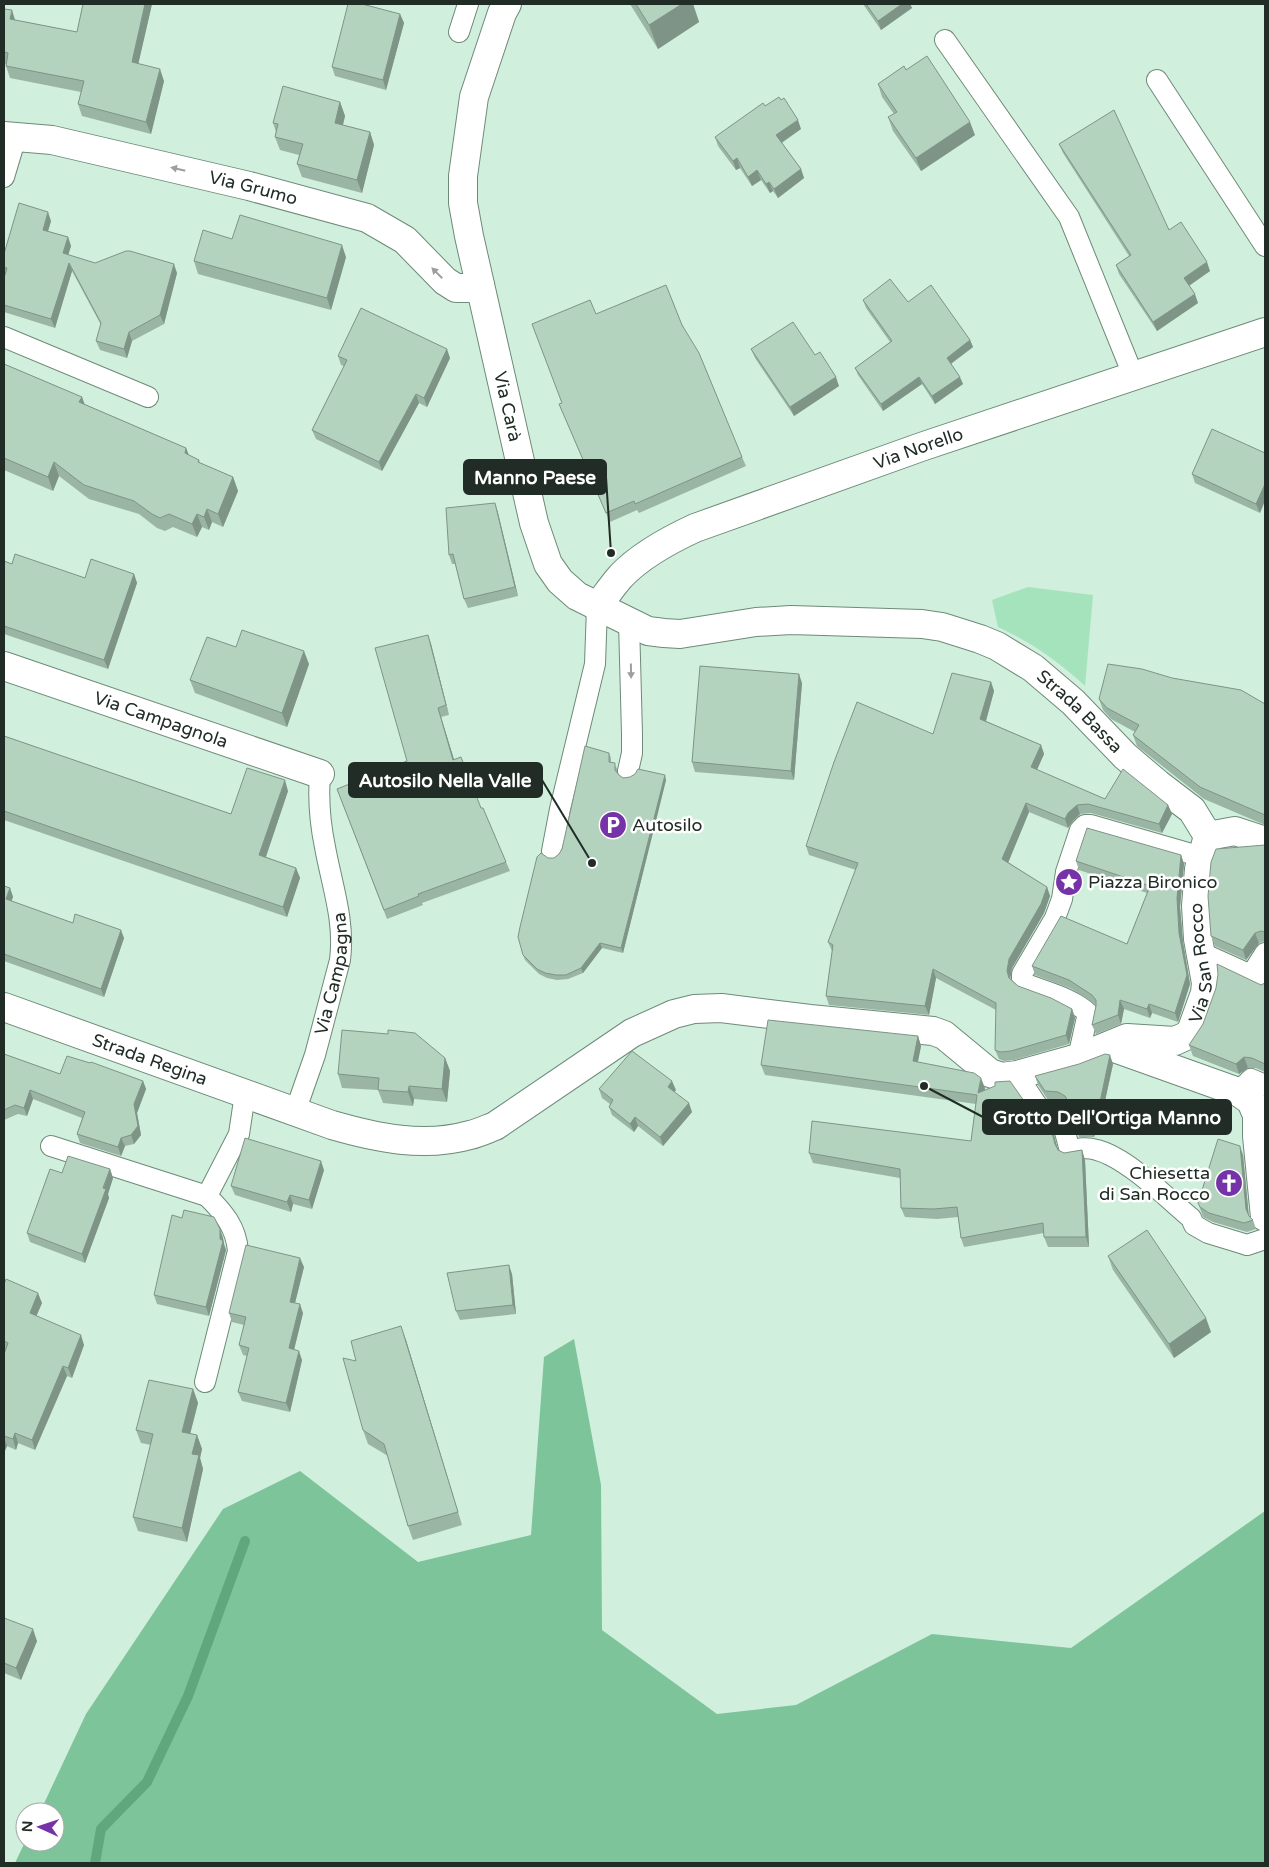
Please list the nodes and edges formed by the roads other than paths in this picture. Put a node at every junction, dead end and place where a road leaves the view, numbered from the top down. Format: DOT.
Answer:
graph roads {
  1 [pos="468,4"];
  2 [pos="507,4"];
  3 [pos="459,32"];
  4 [pos="945,40"];
  5 [pos="1157,80"];
  6 [pos="10,136"];
  7 [pos="4,177"];
  8 [pos="1265,246"];
  9 [pos="480,285"];
  10 [pos="1265,332"];
  11 [pos="4,337"];
  12 [pos="1133,375"];
  13 [pos="148,397"];
  14 [pos="597,607"];
  15 [pos="629,622"];
  16 [pos="866,622"];
  17 [pos="4,666"];
  18 [pos="628,770"];
  19 [pos="320,774"];
  20 [pos="1265,842"];
  21 [pos="1205,847"];
  22 [pos="552,850"];
  23 [pos="1200,952"];
  24 [pos="1265,953"];
  25 [pos="1258,979"];
  26 [pos="4,1007"];
  27 [pos="1109,1046"];
  28 [pos="1078,1058"];
  29 [pos="1017,1075"];
  30 [pos="1265,1085"];
  31 [pos="1238,1092"];
  32 [pos="245,1094"];
  33 [pos="295,1112"];
  34 [pos="51,1146"];
  35 [pos="207,1196"];
  36 [pos="1265,1217"];
  37 [pos="1265,1239"];
  38 [pos="205,1382"];
  1 -- 3 [label="lane"];
  2 -- 9 [label="street, Via Carà"];
  4 -- 12 [label="lane"];
  5 -- 8 [label="lane"];
  6 -- 7 [label="lane"];
  9 -- 6 [label="street, Via Grumo, one-way"];
  9 -- 14 [label="street, Via Carà"];
  10 -- 12 [label="street, Via Norello"];
  11 -- 13 [label="lane"];
  12 -- 14 [label="street, Via Norello"];
  14 -- 15 [label="street, Via Carà"];
  14 -- 22 [label="lane"];
  15 -- 16 [label="street, Via Carà"];
  15 -- 18 [label="lane, one-way"];
  16 -- 21 [label="street, Strada Bassa"];
  17 -- 19 [label="street, Via Campagnola"];
  19 -- 33 [label="lane, Via Campagna"];
  20 -- 21 [label="street"];
  21 -- 23 [label="street, Via San Rocco"];
  21 -- 28 [label="lane"];
  23 -- 25 [label="lane"];
  23 -- 27 [label="street, Via San Rocco"];
  24 -- 25 [label="lane"];
  26 -- 32 [label="street, Strada Regina"];
  27 -- 28 [label="street, Via San Rocco"];
  27 -- 31 [label="street"];
  28 -- 29 [label="street, Via San Rocco"];
  29 -- 33 [label="street, Strada Regina"];
  29 -- 37 [label="lane"];
  30 -- 31 [label="lane"];
  31 -- 36 [label="street"];
  32 -- 33 [label="street, Strada Regina"];
  32 -- 35 [label="lane"];
  34 -- 35 [label="lane"];
  35 -- 38 [label="lane"];
}
